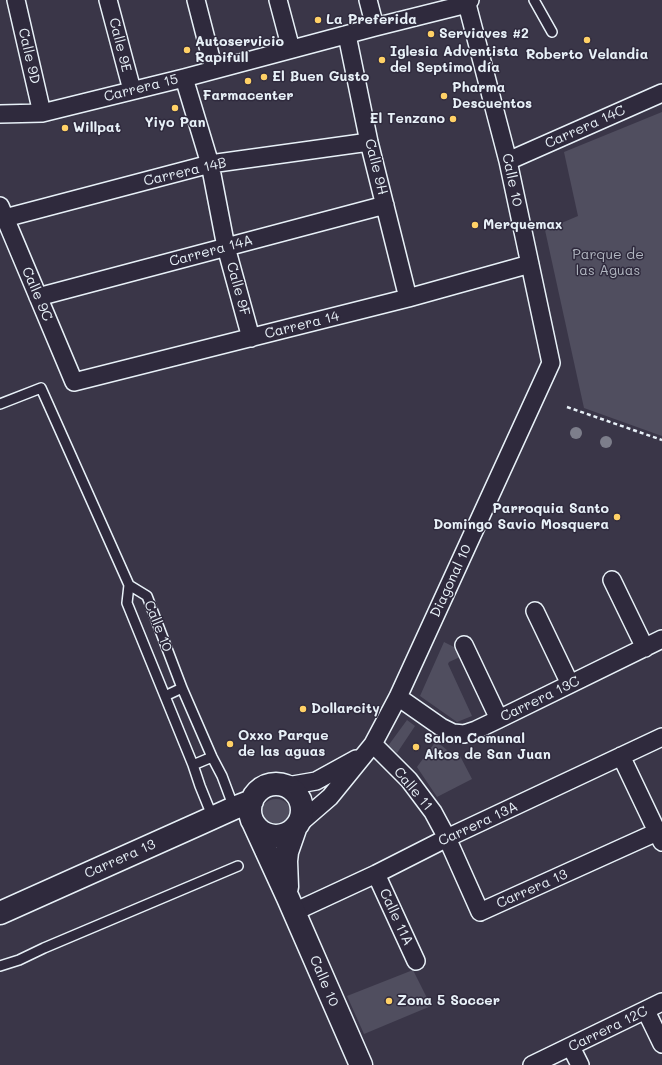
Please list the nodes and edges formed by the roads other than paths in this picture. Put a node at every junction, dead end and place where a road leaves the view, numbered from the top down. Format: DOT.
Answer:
graph roads {
  1 [pos="16,0"];
  2 [pos="108,0"];
  3 [pos="196,0"];
  4 [pos="278,0"];
  5 [pos="368,0"];
  6 [pos="534,0"];
  7 [pos="468,2"];
  8 [pos="375,27"];
  9 [pos="552,32"];
  10 [pos="347,35"];
  11 [pos="292,49"];
  12 [pos="214,70"];
  13 [pos="184,78"];
  14 [pos="132,90"];
  15 [pos="662,93"];
  16 [pos="42,113"];
  17 [pos="0,114"];
  18 [pos="369,142"];
  19 [pos="508,162"];
  20 [pos="210,164"];
  21 [pos="385,205"];
  22 [pos="2,212"];
  23 [pos="226,247"];
  24 [pos="530,264"];
  25 [pos="38,296"];
  26 [pos="408,298"];
  27 [pos="250,338"];
  28 [pos="551,362"];
  29 [pos="74,382"];
  30 [pos="0,404"];
  31 [pos="612,580"];
  32 [pos="129,585"];
  33 [pos="535,611"];
  34 [pos="662,639"];
  35 [pos="464,645"];
  36 [pos="645,648"];
  37 [pos="570,684"];
  38 [pos="182,688"];
  39 [pos="165,696"];
  40 [pos="398,697"];
  41 [pos="499,719"];
  42 [pos="662,737"];
  43 [pos="370,748"];
  44 [pos="621,756"];
  45 [pos="212,757"];
  46 [pos="193,765"];
  47 [pos="287,786"];
  48 [pos="246,810"];
  49 [pos="213,818"];
  50 [pos="297,826"];
  51 [pos="660,837"];
  52 [pos="447,838"];
  53 [pos="238,866"];
  54 [pos="376,874"];
  55 [pos="291,905"];
  56 [pos="0,913"];
  57 [pos="416,961"];
  58 [pos="0,966"];
  59 [pos="662,1002"];
  60 [pos="646,1011"];
  61 [pos="662,1044"];
  62 [pos="571,1047"];
  63 [pos="361,1065"];
  64 [pos="532,1065"];
  65 [pos="580,1065"];
  1 -- 16 [label="street, Calle 9D"];
  2 -- 14 [label="street, Calle 9E"];
  3 -- 12 [label="street"];
  4 -- 11 [label="street"];
  5 -- 8 [label="street"];
  6 -- 9 [label="lane"];
  7 -- 8 [label="street, Carrera 15"];
  7 -- 19 [label="street, Calle 10"];
  8 -- 10 [label="street, Carrera 15"];
  10 -- 11 [label="street, Carrera 15"];
  10 -- 18 [label="street, Calle 9H"];
  11 -- 12 [label="street, Carrera 15"];
  12 -- 13 [label="street, Carrera 15"];
  13 -- 14 [label="street, Carrera 15"];
  13 -- 20 [label="street, Calle 9F"];
  14 -- 16 [label="street, Carrera 15"];
  15 -- 19 [label="street, Carrera 14C"];
  16 -- 17 [label="street, Carrera 15"];
  18 -- 20 [label="street, Carrera 14B"];
  18 -- 21 [label="street, Calle 9H"];
  19 -- 24 [label="street, Calle 10"];
  20 -- 22 [label="street, Carrera 14B"];
  20 -- 23 [label="street, Calle 9F"];
  21 -- 23 [label="street, Carrera 14A"];
  21 -- 26 [label="street, Calle 9H"];
  22 -- 25 [label="street, Calle 9C"];
  23 -- 25 [label="street, Carrera 14A"];
  23 -- 27 [label="street, Calle 9F"];
  24 -- 26 [label="street, Carrera 14"];
  24 -- 28 [label="street, Calle 10"];
  25 -- 29 [label="street, Calle 9C"];
  26 -- 27 [label="street, Carrera 14"];
  27 -- 29 [label="street, Carrera 14"];
  28 -- 40 [label="street, Diagonal 10"];
  30 -- 32 [label="lane"];
  31 -- 36 [label="street"];
  32 -- 38 [label="lane, Calle 10"];
  32 -- 39 [label="lane"];
  33 -- 37 [label="street"];
  34 -- 36 [label="street, Carrera 13C"];
  35 -- 41 [label="street"];
  36 -- 37 [label="street, Carrera 13C"];
  37 -- 41 [label="street, Carrera 13C"];
  38 -- 39 [label="lane"];
  38 -- 45 [label="lane, Calle 10"];
  39 -- 46 [label="lane"];
  40 -- 41 [label="street, Carrera 13C"];
  40 -- 43 [label="street, Diagonal 10"];
  42 -- 44 [label="street, Carrera 13A"];
  43 -- 47 [label="street"];
  43 -- 50 [label="street, Diagonal 10"];
  43 -- 52 [label="street, Calle 11"];
  44 -- 51 [label="street"];
  44 -- 52 [label="street, Carrera 13A"];
  45 -- 46 [label="lane"];
  45 -- 48 [label="lane, Calle 10"];
  46 -- 49 [label="lane"];
  47 -- 48 [label="street"];
  47 -- 50 [label="street"];
  48 -- 49 [label="street, Carrera 13"];
  48 -- 50 [label="street"];
  48 -- 55 [label="street, Calle 10"];
  49 -- 56 [label="street, Carrera 13"];
  50 -- 55 [label="street, Calle 10"];
  51 -- 52 [label="street, Carrera 13"];
  52 -- 54 [label="street, Carrera 13A"];
  53 -- 58 [label="lane"];
  54 -- 55 [label="street, Carrera 13A"];
  54 -- 57 [label="street, Calle 11A"];
  55 -- 63 [label="street, Calle 10"];
  59 -- 60 [label="street, Carrera 12C"];
  60 -- 61 [label="street"];
  60 -- 62 [label="street, Carrera 12C"];
  62 -- 64 [label="street, Carrera 12C"];
  62 -- 65 [label="street"];
}
